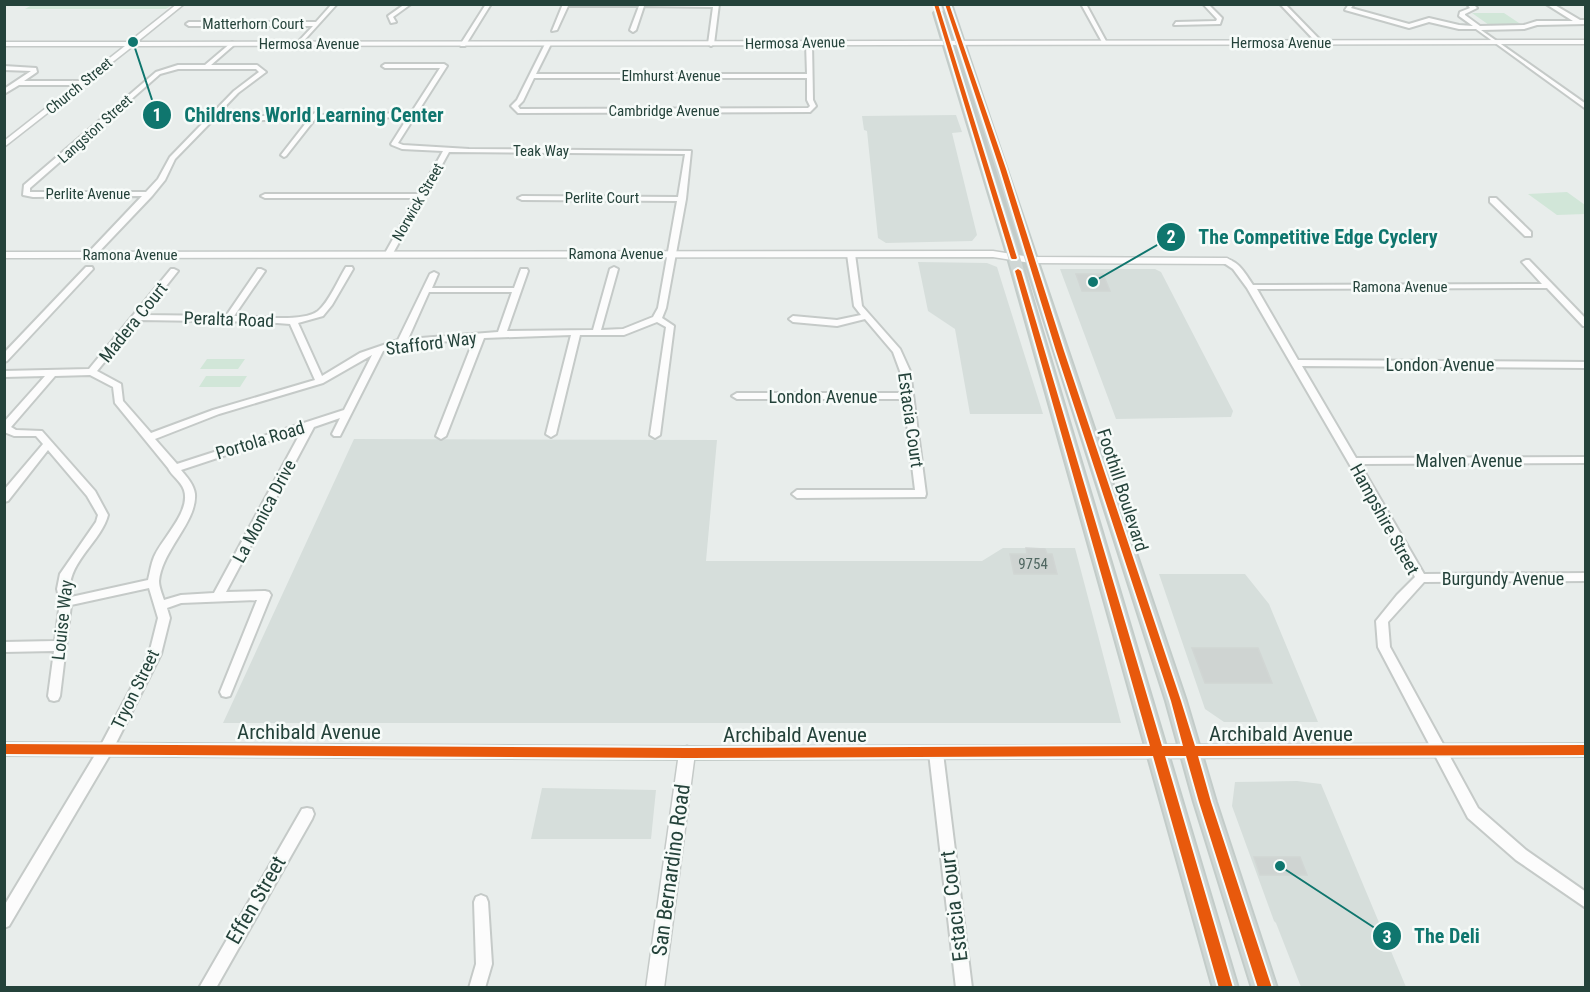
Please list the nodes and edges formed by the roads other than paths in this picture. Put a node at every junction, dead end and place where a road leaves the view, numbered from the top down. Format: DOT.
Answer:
graph roads {
  1 [pos="182,4"];
  2 [pos="336,4"];
  3 [pos="409,4"];
  4 [pos="489,4"];
  5 [pos="566,4"];
  6 [pos="936,4"];
  7 [pos="947,4"];
  8 [pos="1083,4"];
  9 [pos="1205,4"];
  10 [pos="1282,4"];
  11 [pos="1469,4"];
  12 [pos="1548,4"];
  13 [pos="642,5"];
  14 [pos="716,5"];
  15 [pos="1349,7"];
  16 [pos="393,22"];
  17 [pos="1580,22"];
  18 [pos="189,24"];
  19 [pos="317,24"];
  20 [pos="1176,24"];
  21 [pos="1479,28"];
  22 [pos="1586,29"];
  23 [pos="554,30"];
  24 [pos="633,30"];
  25 [pos="1105,42"];
  26 [pos="1498,42"];
  27 [pos="1586,42"];
  28 [pos="809,43"];
  29 [pos="954,43"];
  30 [pos="1320,43"];
  31 [pos="4,44"];
  32 [pos="131,44"];
  33 [pos="232,44"];
  34 [pos="299,44"];
  35 [pos="548,44"];
  36 [pos="711,44"];
  37 [pos="463,45"];
  38 [pos="718,65"];
  39 [pos="385,66"];
  40 [pos="630,66"];
  41 [pos="206,67"];
  42 [pos="4,68"];
  43 [pos="533,76"];
  44 [pos="627,76"];
  45 [pos="716,76"];
  46 [pos="810,76"];
  47 [pos="16,83"];
  48 [pos="81,83"];
  49 [pos="4,92"];
  50 [pos="1586,107"];
  51 [pos="315,115"];
  52 [pos="412,115"];
  53 [pos="210,119"];
  54 [pos="4,145"];
  55 [pos="447,150"];
  56 [pos="284,155"];
  57 [pos="26,193"];
  58 [pos="149,194"];
  59 [pos="265,196"];
  60 [pos="422,196"];
  61 [pos="522,198"];
  62 [pos="682,199"];
  63 [pos="1493,200"];
  64 [pos="1528,234"];
  65 [pos="672,254"];
  66 [pos="851,254"];
  67 [pos="4,255"];
  68 [pos="91,255"];
  69 [pos="388,255"];
  70 [pos="1022,259"];
  71 [pos="1227,261"];
  72 [pos="1526,262"];
  73 [pos="89,269"];
  74 [pos="349,269"];
  75 [pos="614,269"];
  76 [pos="261,271"];
  77 [pos="524,271"];
  78 [pos="174,272"];
  79 [pos="434,274"];
  80 [pos="1548,286"];
  81 [pos="1251,287"];
  82 [pos="427,290"];
  83 [pos="517,290"];
  84 [pos="866,316"];
  85 [pos="137,317"];
  86 [pos="228,319"];
  87 [pos="657,319"];
  88 [pos="793,320"];
  89 [pos="293,322"];
  90 [pos="1586,324"];
  91 [pos="576,333"];
  92 [pos="596,333"];
  93 [pos="502,334"];
  94 [pos="480,336"];
  95 [pos="402,342"];
  96 [pos="380,348"];
  97 [pos="4,359"];
  98 [pos="1295,363"];
  99 [pos="1586,365"];
  100 [pos="92,372"];
  101 [pos="52,373"];
  102 [pos="4,374"];
  103 [pos="320,381"];
  104 [pos="737,396"];
  105 [pos="909,396"];
  106 [pos="348,412"];
  107 [pos="310,424"];
  108 [pos="338,434"];
  109 [pos="551,434"];
  110 [pos="655,435"];
  111 [pos="441,436"];
  112 [pos="148,438"];
  113 [pos="48,444"];
  114 [pos="1586,460"];
  115 [pos="1352,461"];
  116 [pos="173,469"];
  117 [pos="797,494"];
  118 [pos="4,498"];
  119 [pos="1586,577"];
  120 [pos="1421,578"];
  121 [pos="153,583"];
  122 [pos="218,597"];
  123 [pos="66,602"];
  124 [pos="160,605"];
  125 [pos="60,646"];
  126 [pos="4,647"];
  127 [pos="226,692"];
  128 [pos="54,696"];
  129 [pos="4,749"];
  130 [pos="106,749"];
  131 [pos="1586,750"];
  132 [pos="1438,751"];
  133 [pos="1158,752"];
  134 [pos="1191,752"];
  135 [pos="687,753"];
  136 [pos="936,753"];
  137 [pos="307,814"];
  138 [pos="1586,901"];
  139 [pos="481,902"];
  140 [pos="4,921"];
  141 [pos="207,987"];
  142 [pos="477,987"];
  143 [pos="655,987"];
  144 [pos="964,987"];
  145 [pos="1226,987"];
  146 [pos="1265,987"];
  1 -- 32 [label="street, Church Street"];
  2 -- 19 [label="street"];
  3 -- 16 [label="street"];
  4 -- 37 [label="street"];
  5 -- 13 [label="street"];
  5 -- 23 [label="street"];
  6 -- 29 [label="main road, Foothill Boulevard"];
  7 -- 29 [label="main road, Foothill Boulevard"];
  8 -- 25 [label="street"];
  9 -- 20 [label="street"];
  10 -- 30 [label="street"];
  11 -- 21 [label="street"];
  12 -- 17 [label="street"];
  13 -- 14 [label="street"];
  13 -- 24 [label="street"];
  14 -- 36 [label="street"];
  15 -- 21 [label="street"];
  17 -- 21 [label="street"];
  17 -- 22 [label="street"];
  18 -- 19 [label="street, Matterhorn Court"];
  19 -- 34 [label="street"];
  21 -- 26 [label="street"];
  25 -- 29 [label="street, Hermosa Avenue"];
  25 -- 30 [label="street, Hermosa Avenue"];
  26 -- 27 [label="street, Hermosa Avenue"];
  26 -- 30 [label="street, Hermosa Avenue"];
  26 -- 50 [label="street"];
  28 -- 29 [label="street, Hermosa Avenue"];
  28 -- 36 [label="street, Hermosa Avenue"];
  28 -- 46 [label="street"];
  29 -- 70 [label="main road, Foothill Boulevard"];
  29 -- 70 [label="main road, Foothill Boulevard"];
  31 -- 32 [label="street, Hermosa Avenue"];
  32 -- 33 [label="street, Hermosa Avenue"];
  32 -- 48 [label="street, Church Street"];
  33 -- 34 [label="street, Hermosa Avenue"];
  33 -- 41 [label="street"];
  34 -- 37 [label="street, Hermosa Avenue"];
  35 -- 36 [label="street, Hermosa Avenue"];
  35 -- 37 [label="street, Hermosa Avenue"];
  35 -- 43 [label="street"];
  38 -- 45 [label="street"];
  39 -- 52 [label="street"];
  40 -- 44 [label="street"];
  41 -- 53 [label="street"];
  41 -- 57 [label="street, Langston Street"];
  42 -- 47 [label="street"];
  43 -- 44 [label="street, Elmhurst Avenue"];
  43 -- 46 [label="street, Cambridge Avenue"];
  44 -- 45 [label="street, Elmhurst Avenue"];
  45 -- 46 [label="street, Elmhurst Avenue"];
  47 -- 48 [label="street"];
  47 -- 49 [label="street"];
  48 -- 54 [label="street, Church Street"];
  51 -- 52 [label="street"];
  51 -- 53 [label="street"];
  51 -- 56 [label="street"];
  52 -- 55 [label="street, Teak Way"];
  53 -- 58 [label="street"];
  55 -- 60 [label="street, Norwick Street"];
  55 -- 62 [label="street, Teak Way"];
  57 -- 58 [label="street, Perlite Avenue"];
  58 -- 68 [label="street"];
  59 -- 60 [label="street"];
  60 -- 69 [label="street, Norwick Street"];
  61 -- 62 [label="street, Perlite Court"];
  62 -- 65 [label="street"];
  63 -- 64 [label="street"];
  65 -- 66 [label="street, Ramona Avenue"];
  65 -- 69 [label="street, Ramona Avenue"];
  65 -- 87 [label="street"];
  66 -- 70 [label="street, Ramona Avenue"];
  66 -- 84 [label="street, Estacia Court"];
  67 -- 68 [label="street, Ramona Avenue"];
  68 -- 69 [label="street, Ramona Avenue"];
  70 -- 71 [label="street, Ramona Avenue"];
  70 -- 133 [label="main road, Foothill Boulevard"];
  70 -- 134 [label="main road, Foothill Boulevard"];
  71 -- 81 [label="street, Hampshire Street"];
  72 -- 80 [label="street"];
  73 -- 97 [label="street"];
  74 -- 89 [label="street"];
  75 -- 92 [label="street"];
  76 -- 86 [label="street"];
  77 -- 83 [label="street"];
  78 -- 85 [label="street, Madera Court"];
  79 -- 82 [label="street"];
  80 -- 81 [label="street, Ramona Avenue"];
  80 -- 90 [label="street"];
  81 -- 98 [label="street, Hampshire Street"];
  82 -- 83 [label="street"];
  82 -- 95 [label="street"];
  83 -- 93 [label="street"];
  84 -- 88 [label="street"];
  84 -- 105 [label="street, Estacia Court"];
  85 -- 86 [label="street, Peralta Road"];
  85 -- 100 [label="street, Madera Court"];
  86 -- 89 [label="street, Peralta Road"];
  87 -- 92 [label="street, Stafford Way"];
  87 -- 110 [label="street"];
  89 -- 103 [label="street, Peralta Road"];
  91 -- 92 [label="street, Stafford Way"];
  91 -- 93 [label="street, Stafford Way"];
  91 -- 109 [label="street"];
  93 -- 94 [label="street, Stafford Way"];
  94 -- 95 [label="street, Stafford Way"];
  94 -- 111 [label="street"];
  95 -- 96 [label="street, Stafford Way"];
  96 -- 103 [label="street, Stafford Way"];
  96 -- 106 [label="street"];
  98 -- 99 [label="street, London Avenue"];
  98 -- 115 [label="street, Hampshire Street"];
  100 -- 101 [label="street"];
  100 -- 112 [label="street"];
  101 -- 102 [label="street"];
  101 -- 113 [label="street, Louise Way"];
  103 -- 112 [label="street, Stafford Way"];
  104 -- 105 [label="street, London Avenue"];
  105 -- 117 [label="street, Estacia Court"];
  106 -- 107 [label="street, Portola Road"];
  106 -- 108 [label="street"];
  107 -- 116 [label="street, Portola Road"];
  107 -- 122 [label="street, La Monica Drive"];
  112 -- 116 [label="street"];
  113 -- 118 [label="street"];
  113 -- 123 [label="street, Louise Way"];
  114 -- 115 [label="street, Malven Avenue"];
  115 -- 120 [label="street, Hampshire Street"];
  116 -- 121 [label="street"];
  119 -- 120 [label="street, Burgundy Avenue"];
  120 -- 132 [label="street, Hampshire Street"];
  121 -- 123 [label="street"];
  121 -- 124 [label="street, Tryon Street"];
  122 -- 124 [label="street"];
  122 -- 127 [label="street"];
  123 -- 125 [label="street, Louise Way"];
  124 -- 130 [label="street, Tryon Street"];
  125 -- 126 [label="street"];
  125 -- 128 [label="street, Louise Way"];
  129 -- 130 [label="main road, Archibald Avenue"];
  130 -- 135 [label="main road, Archibald Avenue"];
  130 -- 140 [label="street, Tryon Street"];
  131 -- 132 [label="main road, Archibald Avenue"];
  132 -- 134 [label="main road, Archibald Avenue"];
  132 -- 138 [label="street, Hampshire Street"];
  133 -- 134 [label="main road, Archibald Avenue"];
  133 -- 136 [label="main road, Archibald Avenue"];
  133 -- 145 [label="main road, Foothill Boulevard"];
  134 -- 146 [label="main road, Foothill Boulevard"];
  135 -- 136 [label="main road, Archibald Avenue"];
  135 -- 143 [label="street, San Bernardino Road"];
  136 -- 144 [label="street, Estacia Court"];
  137 -- 141 [label="street, Effen Street"];
  139 -- 142 [label="street"];
}
